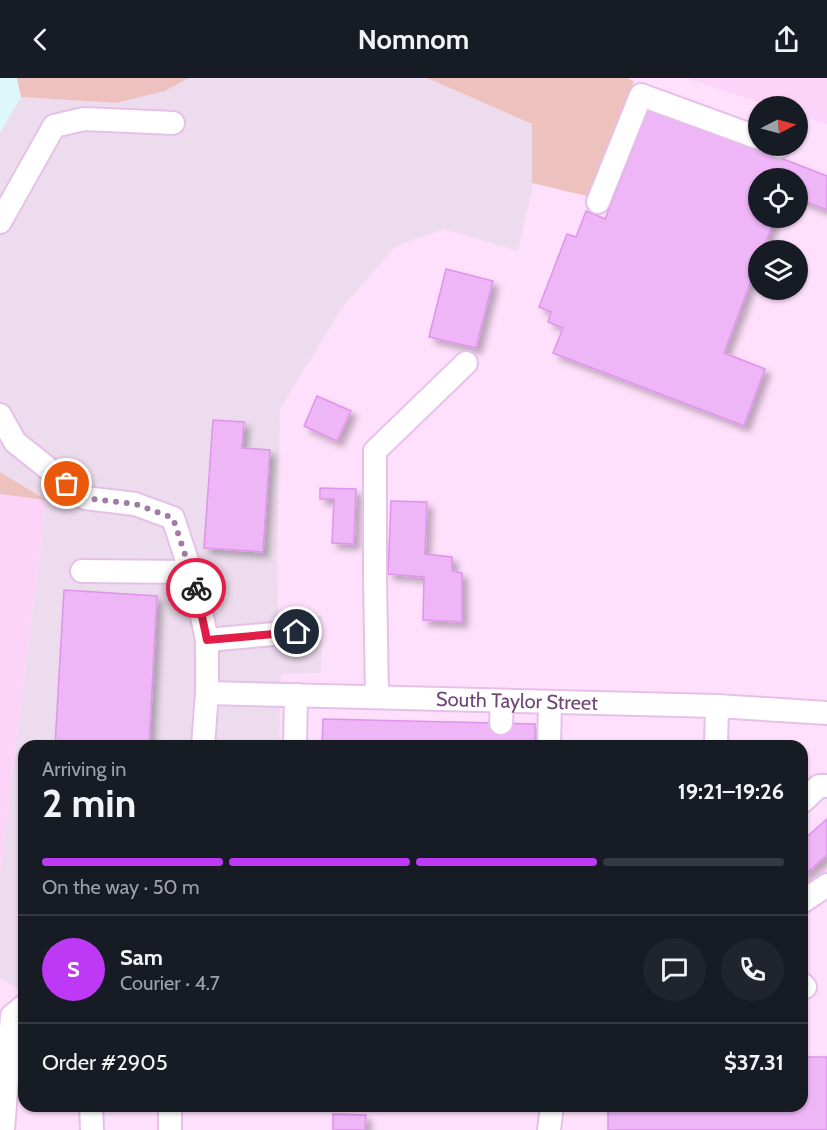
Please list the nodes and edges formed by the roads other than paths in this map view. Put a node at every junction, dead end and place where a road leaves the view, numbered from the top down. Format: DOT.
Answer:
graph roads {
  1 [pos="174,123"];
  2 [pos="748,134"];
  3 [pos="598,202"];
  4 [pos="0,222"];
  5 [pos="466,363"];
  6 [pos="0,415"];
  7 [pos="82,571"];
  8 [pos="191,572"];
  9 [pos="297,632"];
  10 [pos="207,640"];
  11 [pos="207,693"];
  12 [pos="296,695"];
  13 [pos="377,697"];
  14 [pos="550,702"];
  15 [pos="717,706"];
  16 [pos="827,713"];
  17 [pos="203,740"];
  18 [pos="295,740"];
  19 [pos="549,740"];
  20 [pos="716,740"];
  21 [pos="827,786"];
  22 [pos="808,796"];
  23 [pos="827,885"];
  24 [pos="808,898"];
  25 [pos="18,1011"];
  26 [pos="91,1112"];
  27 [pos="170,1112"];
  28 [pos="551,1112"];
  29 [pos="3,1130"];
  30 [pos="92,1130"];
  31 [pos="170,1130"];
  32 [pos="549,1130"];
  1 -- 4 [label="street"];
  2 -- 3 [label="street"];
  5 -- 13 [label="street"];
  6 -- 8 [label="street"];
  7 -- 8 [label="street"];
  8 -- 10 [label="street"];
  9 -- 10 [label="street"];
  10 -- 11 [label="street"];
  11 -- 12 [label="street, South Taylor Street"];
  11 -- 17 [label="street"];
  12 -- 13 [label="street, South Taylor Street"];
  12 -- 18 [label="street"];
  13 -- 14 [label="street, South Taylor Street"];
  14 -- 15 [label="street, South Taylor Street"];
  14 -- 19 [label="street"];
  15 -- 16 [label="street, South Taylor Street"];
  15 -- 20 [label="street"];
  21 -- 22 [label="street"];
  23 -- 24 [label="street"];
  25 -- 29 [label="street"];
  26 -- 30 [label="street"];
  27 -- 31 [label="street"];
  28 -- 32 [label="street"];
}
